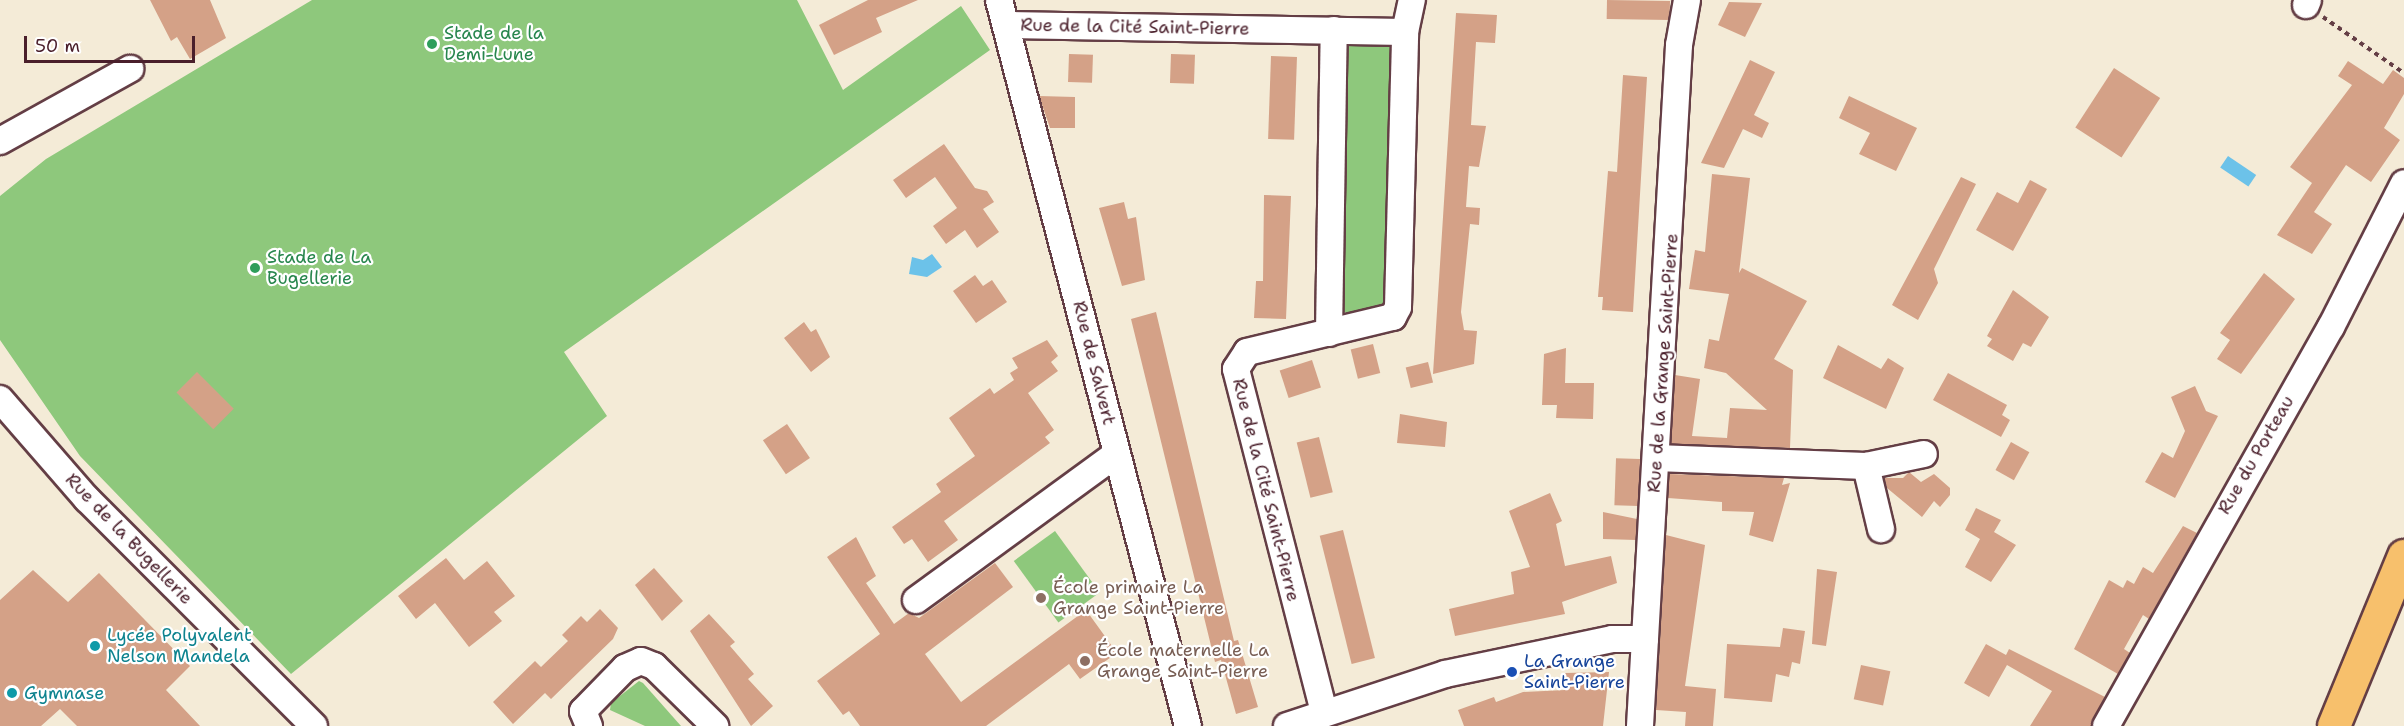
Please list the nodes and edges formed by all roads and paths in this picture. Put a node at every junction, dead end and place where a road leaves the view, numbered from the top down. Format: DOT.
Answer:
graph roads {
  1 [pos="999,0"];
  2 [pos="1412,0"];
  3 [pos="1688,0"];
  4 [pos="2307,2"];
  5 [pos="1007,25"];
  6 [pos="1334,30"];
  7 [pos="1405,32"];
  8 [pos="130,69"];
  9 [pos="2404,72"];
  10 [pos="0,141"];
  11 [pos="2404,183"];
  12 [pos="1329,333"];
  13 [pos="0,399"];
  14 [pos="1116,454"];
  15 [pos="1924,454"];
  16 [pos="1656,458"];
  17 [pos="1866,466"];
  18 [pos="1881,529"];
  19 [pos="2404,556"];
  20 [pos="916,600"];
  21 [pos="1646,639"];
  22 [pos="1324,712"];
  23 [pos="314,726"];
  24 [pos="589,726"];
  25 [pos="715,726"];
  26 [pos="1188,726"];
  27 [pos="1287,726"];
  28 [pos="1640,726"];
  29 [pos="2106,726"];
  30 [pos="2334,726"];
  1 -- 5 [label="street, Rue de Salvert"];
  2 -- 7 [label="street, Rue de la Cité Saint-Pierre"];
  3 -- 16 [label="street, Rue de la Grange Saint-Pierre"];
  4 -- 9 [label="path"];
  5 -- 6 [label="street, Rue de la Cité Saint-Pierre"];
  5 -- 14 [label="street, Rue de Salvert"];
  6 -- 7 [label="street, Rue de la Cité Saint-Pierre"];
  6 -- 12 [label="street"];
  7 -- 12 [label="street, Rue de la Cité Saint-Pierre"];
  8 -- 10 [label="street"];
  11 -- 29 [label="street, Rue du Porteau"];
  12 -- 22 [label="street, Rue de la Cité Saint-Pierre"];
  13 -- 23 [label="street, Rue de la Bugellerie"];
  14 -- 20 [label="street"];
  14 -- 26 [label="street, Rue de Salvert"];
  15 -- 17 [label="street"];
  16 -- 17 [label="street"];
  16 -- 21 [label="street, Rue de la Grange Saint-Pierre"];
  17 -- 18 [label="street"];
  19 -- 30 [label="main road"];
  21 -- 22 [label="street"];
  21 -- 28 [label="street, Rue de la Grange Saint-Pierre"];
  22 -- 27 [label="street"];
  24 -- 25 [label="street"];
}
